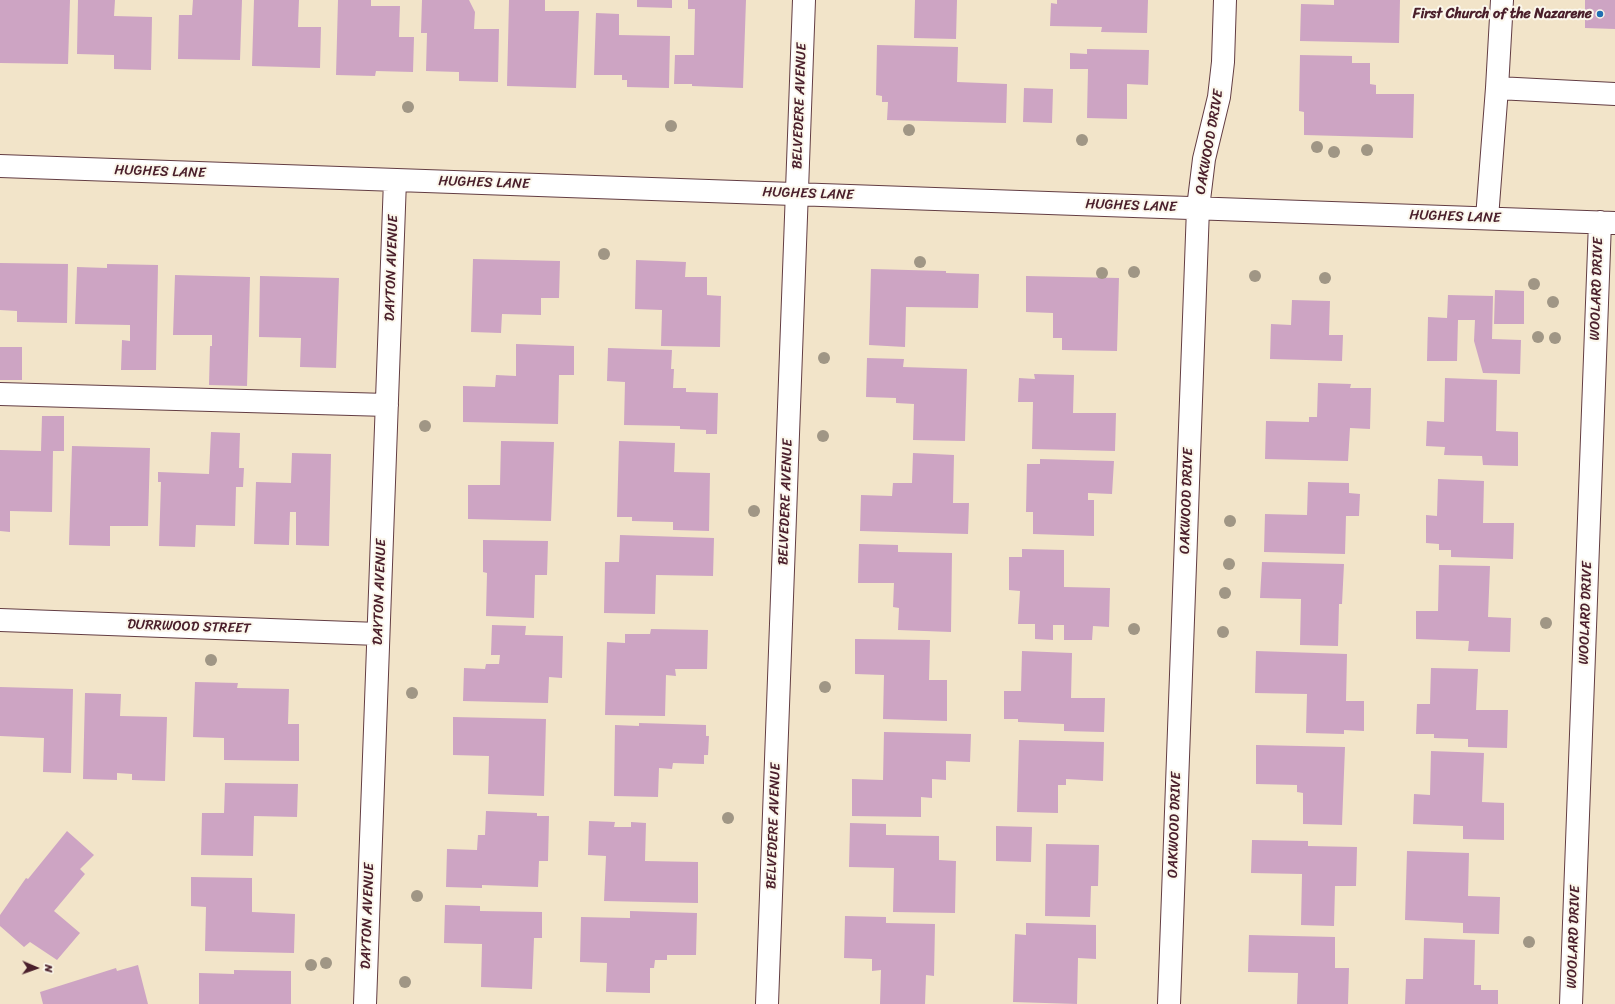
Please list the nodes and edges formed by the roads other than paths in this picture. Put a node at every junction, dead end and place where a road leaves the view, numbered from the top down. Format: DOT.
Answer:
graph roads {
  1 [pos="804,0"];
  2 [pos="1225,0"];
  3 [pos="1502,0"];
  4 [pos="1497,88"];
  5 [pos="1615,94"];
  6 [pos="0,166"];
  7 [pos="395,180"];
  8 [pos="797,194"];
  9 [pos="1198,208"];
  10 [pos="1487,218"];
  11 [pos="1607,223"];
  12 [pos="0,394"];
  13 [pos="387,405"];
  14 [pos="0,620"];
  15 [pos="378,634"];
  16 [pos="365,1004"];
  17 [pos="767,1004"];
  18 [pos="1169,1004"];
  19 [pos="1571,1004"];
  1 -- 8 [label="street, BELVEDERE AVENUE"];
  2 -- 9 [label="street, OAKWOOD DRIVE"];
  3 -- 4 [label="street"];
  4 -- 5 [label="street"];
  4 -- 10 [label="street"];
  6 -- 7 [label="street, HUGHES LANE"];
  7 -- 8 [label="street, HUGHES LANE"];
  7 -- 13 [label="street, DAYTON AVENUE"];
  8 -- 9 [label="street, HUGHES LANE"];
  8 -- 17 [label="street, BELVEDERE AVENUE"];
  9 -- 10 [label="street, HUGHES LANE"];
  9 -- 18 [label="street, OAKWOOD DRIVE"];
  10 -- 11 [label="street, HUGHES LANE"];
  11 -- 19 [label="street, WOOLARD DRIVE"];
  12 -- 13 [label="street"];
  13 -- 15 [label="street, DAYTON AVENUE"];
  14 -- 15 [label="street, DURRWOOD STREET"];
  15 -- 16 [label="street, DAYTON AVENUE"];
}
